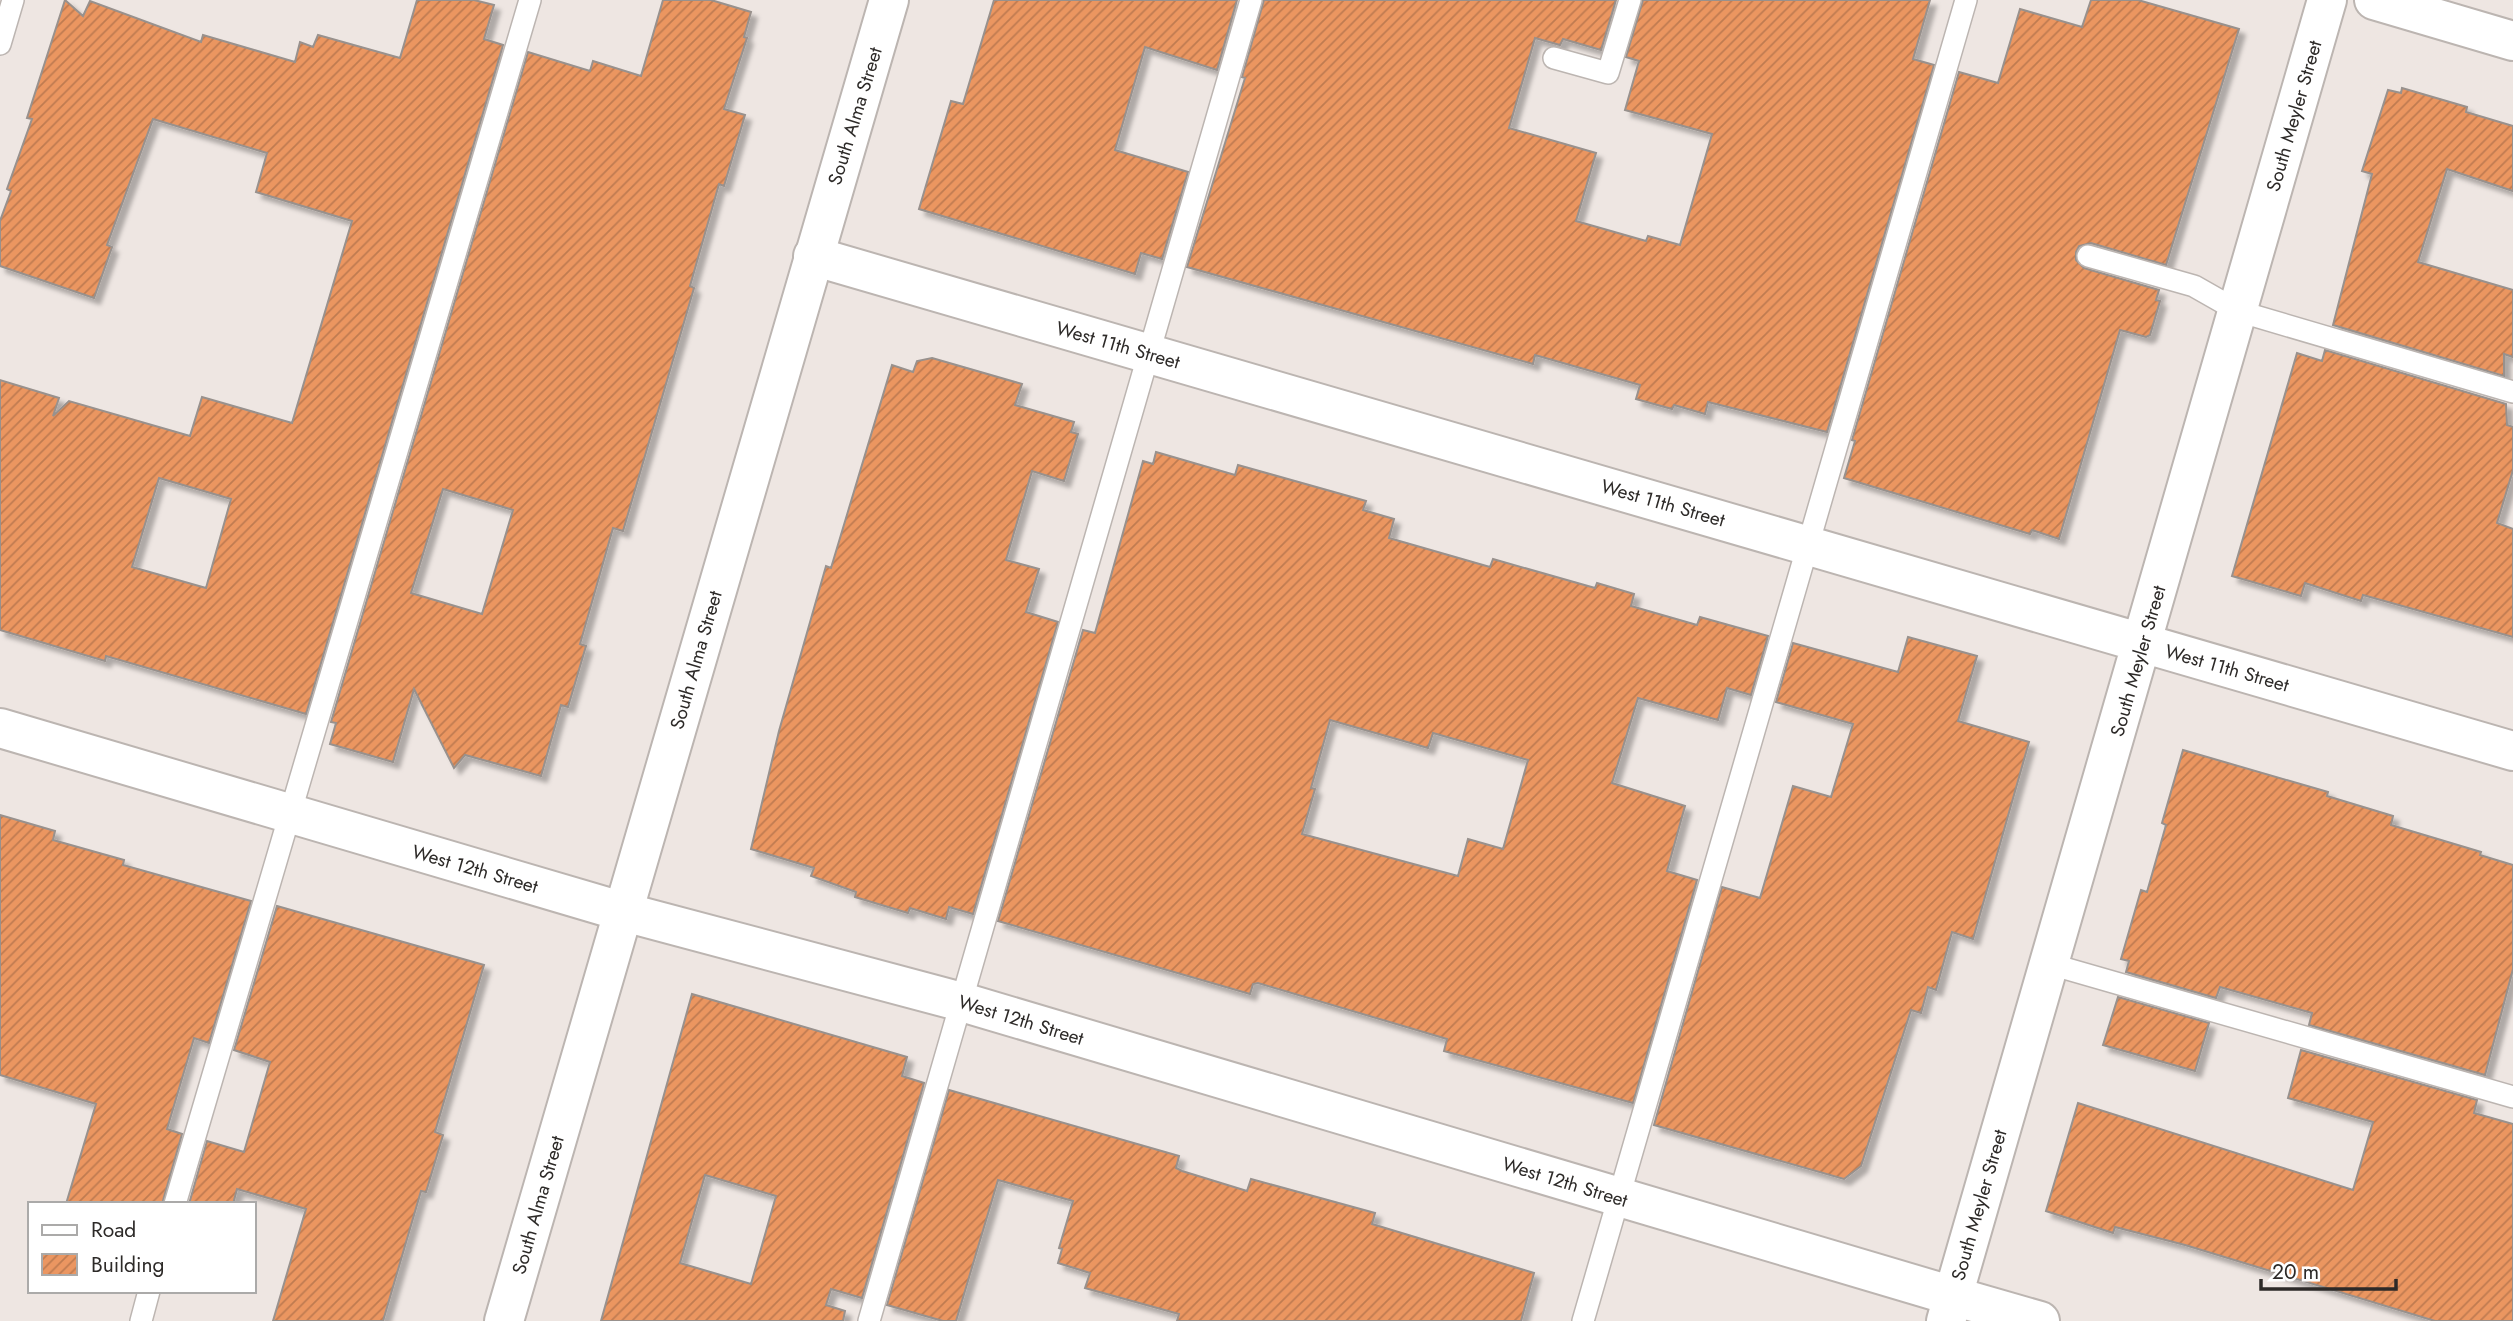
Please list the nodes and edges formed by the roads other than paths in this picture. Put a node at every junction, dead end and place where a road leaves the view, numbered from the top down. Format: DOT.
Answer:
graph roads {
  1 [pos="13,0"];
  2 [pos="530,0"];
  3 [pos="889,0"];
  4 [pos="1251,0"];
  5 [pos="1630,0"];
  6 [pos="1966,0"];
  7 [pos="2327,0"];
  8 [pos="2374,0"];
  9 [pos="2513,41"];
  10 [pos="0,44"];
  11 [pos="1554,58"];
  12 [pos="813,256"];
  13 [pos="2088,256"];
  14 [pos="2238,312"];
  15 [pos="1149,354"];
  16 [pos="2513,392"];
  17 [pos="1807,545"];
  18 [pos="2143,644"];
  19 [pos="0,728"];
  20 [pos="2513,751"];
  21 [pos="288,815"];
  22 [pos="624,912"];
  23 [pos="2050,964"];
  24 [pos="962,1002"];
  25 [pos="2513,1097"];
  26 [pos="1618,1198"];
  27 [pos="176,1202"];
  28 [pos="148,1293"];
  29 [pos="1949,1308"];
  30 [pos="141,1321"];
  31 [pos="504,1321"];
  32 [pos="869,1321"];
  33 [pos="1583,1321"];
  34 [pos="2040,1321"];
  1 -- 10 [label="lane"];
  2 -- 21 [label="lane"];
  3 -- 12 [label="street, South Alma Street"];
  4 -- 15 [label="lane"];
  5 -- 11 [label="lane"];
  6 -- 17 [label="lane"];
  7 -- 14 [label="street, South Meyler Street"];
  8 -- 9 [label="street"];
  12 -- 15 [label="street, West 11th Street"];
  12 -- 22 [label="street, South Alma Street"];
  13 -- 14 [label="lane"];
  14 -- 16 [label="lane"];
  14 -- 18 [label="street, South Meyler Street"];
  15 -- 17 [label="street, West 11th Street"];
  15 -- 24 [label="lane"];
  17 -- 18 [label="street, West 11th Street"];
  17 -- 26 [label="lane"];
  18 -- 20 [label="street, West 11th Street"];
  18 -- 23 [label="street, South Meyler Street"];
  19 -- 21 [label="street, West 12th Street"];
  21 -- 22 [label="street, West 12th Street"];
  21 -- 27 [label="lane"];
  22 -- 24 [label="street, West 12th Street"];
  22 -- 31 [label="street, South Alma Street"];
  23 -- 25 [label="lane"];
  23 -- 29 [label="street, South Meyler Street"];
  24 -- 26 [label="street, West 12th Street"];
  24 -- 32 [label="lane"];
  26 -- 29 [label="street, West 12th Street"];
  26 -- 33 [label="lane"];
  28 -- 30 [label="lane"];
  29 -- 34 [label="street, West 12th Street"];
}
